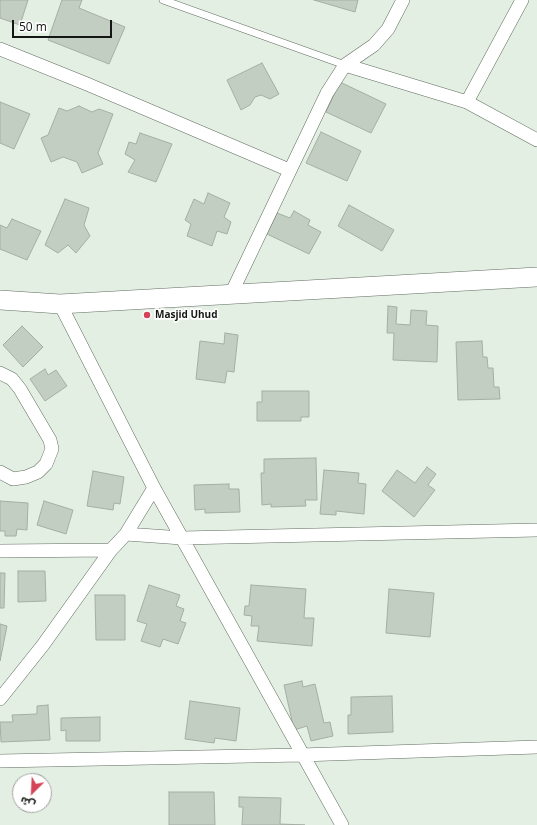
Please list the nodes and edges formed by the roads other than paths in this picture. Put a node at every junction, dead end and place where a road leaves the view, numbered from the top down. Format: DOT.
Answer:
graph roads {
  1 [pos="163,0"];
  2 [pos="403,0"];
  3 [pos="522,0"];
  4 [pos="0,49"];
  5 [pos="345,65"];
  6 [pos="467,102"];
  7 [pos="537,140"];
  8 [pos="289,170"];
  9 [pos="537,277"];
  10 [pos="231,294"];
  11 [pos="0,300"];
  12 [pos="60,304"];
  13 [pos="0,373"];
  14 [pos="0,472"];
  15 [pos="154,488"];
  16 [pos="537,530"];
  17 [pos="126,534"];
  18 [pos="182,538"];
  19 [pos="111,550"];
  20 [pos="0,551"];
  21 [pos="0,699"];
  22 [pos="537,747"];
  23 [pos="301,754"];
  24 [pos="0,761"];
  25 [pos="342,825"];
  1 -- 5 [label="lane"];
  2 -- 5 [label="street"];
  3 -- 6 [label="street"];
  4 -- 8 [label="street"];
  5 -- 6 [label="street"];
  5 -- 8 [label="street"];
  6 -- 7 [label="street"];
  8 -- 10 [label="street"];
  9 -- 10 [label="main road"];
  10 -- 12 [label="main road"];
  11 -- 12 [label="main road"];
  12 -- 15 [label="street"];
  13 -- 14 [label="street"];
  15 -- 17 [label="street"];
  15 -- 18 [label="street"];
  16 -- 18 [label="street"];
  17 -- 18 [label="street"];
  17 -- 19 [label="street"];
  18 -- 23 [label="street"];
  19 -- 20 [label="street"];
  19 -- 21 [label="street"];
  22 -- 23 [label="street"];
  23 -- 24 [label="street"];
  23 -- 25 [label="street"];
}
